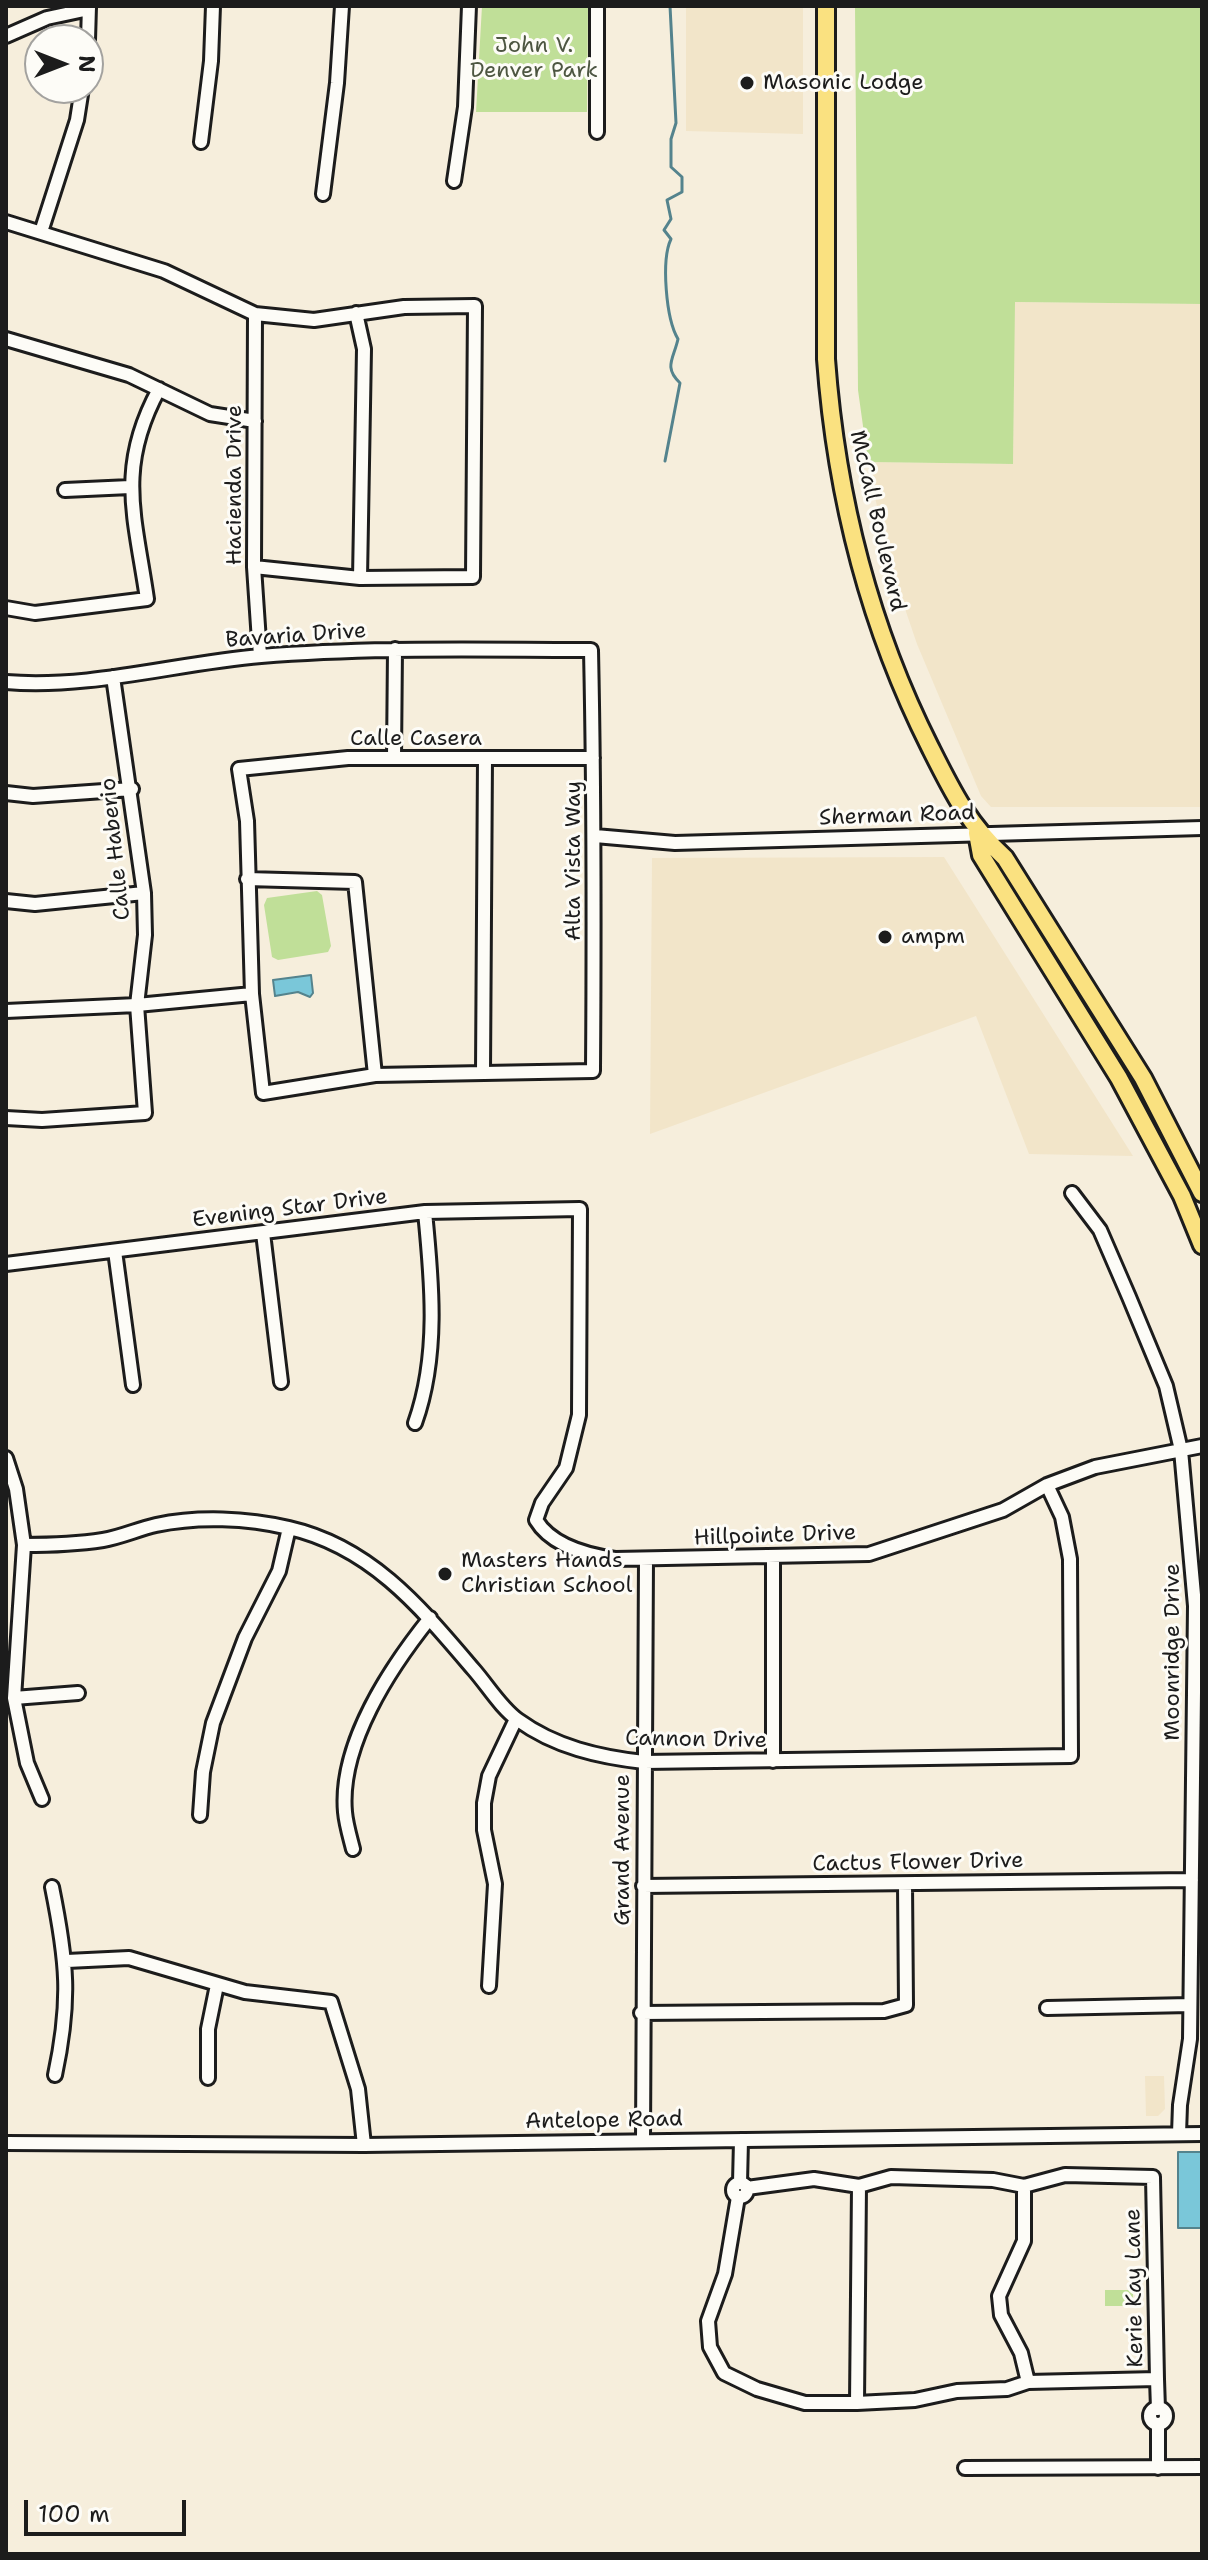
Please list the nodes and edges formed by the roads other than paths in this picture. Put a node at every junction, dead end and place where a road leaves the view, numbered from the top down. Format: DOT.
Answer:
graph roads {
  1 [pos="213,6"];
  2 [pos="342,6"];
  3 [pos="469,6"];
  4 [pos="597,6"];
  5 [pos="826,6"];
  6 [pos="89,8"];
  7 [pos="6,36"];
  8 [pos="80,104"];
  9 [pos="597,132"];
  10 [pos="201,142"];
  11 [pos="454,181"];
  12 [pos="323,194"];
  13 [pos="6,222"];
  14 [pos="41,232"];
  15 [pos="356,313"];
  16 [pos="255,314"];
  17 [pos="6,339"];
  18 [pos="159,389"];
  19 [pos="255,421"];
  20 [pos="130,487"];
  21 [pos="65,490"];
  22 [pos="254,567"];
  23 [pos="360,578"];
  24 [pos="6,608"];
  25 [pos="395,649"];
  26 [pos="591,650"];
  27 [pos="260,656"];
  28 [pos="113,677"];
  29 [pos="6,682"];
  30 [pos="394,758"];
  31 [pos="485,758"];
  32 [pos="593,758"];
  33 [pos="132,789"];
  34 [pos="6,793"];
  35 [pos="1202,828"];
  36 [pos="977,833"];
  37 [pos="595,836"];
  38 [pos="247,879"];
  39 [pos="144,893"];
  40 [pos="6,901"];
  41 [pos="252,994"];
  42 [pos="137,1005"];
  43 [pos="6,1011"];
  44 [pos="483,1071"];
  45 [pos="375,1075"];
  46 [pos="1141,1117"];
  47 [pos="6,1118"];
  48 [pos="1072,1193"];
  49 [pos="1202,1193"];
  50 [pos="425,1212"];
  51 [pos="1202,1213"];
  52 [pos="263,1233"];
  53 [pos="1202,1245"];
  54 [pos="115,1251"];
  55 [pos="6,1264"];
  56 [pos="281,1382"];
  57 [pos="133,1385"];
  58 [pos="415,1423"];
  59 [pos="1202,1446"];
  60 [pos="1181,1450"];
  61 [pos="6,1458"];
  62 [pos="1047,1485"];
  63 [pos="536,1520"];
  64 [pos="289,1528"];
  65 [pos="24,1545"];
  66 [pos="773,1558"];
  67 [pos="646,1559"];
  68 [pos="430,1618"];
  69 [pos="78,1693"];
  70 [pos="14,1698"];
  71 [pos="516,1719"];
  72 [pos="773,1761"];
  73 [pos="644,1762"];
  74 [pos="42,1799"];
  75 [pos="200,1815"];
  76 [pos="353,1849"];
  77 [pos="1192,1880"];
  78 [pos="905,1884"];
  79 [pos="643,1886"];
  80 [pos="52,1887"];
  81 [pos="67,1961"];
  82 [pos="217,1985"];
  83 [pos="489,1986"];
  84 [pos="1190,2005"];
  85 [pos="1047,2008"];
  86 [pos="641,2013"];
  87 [pos="55,2075"];
  88 [pos="208,2078"];
  89 [pos="1179,2134"];
  90 [pos="1202,2134"];
  91 [pos="643,2140"];
  92 [pos="741,2140"];
  93 [pos="6,2143"];
  94 [pos="364,2145"];
  95 [pos="859,2186"];
  96 [pos="1024,2186"];
  97 [pos="741,2189"];
  98 [pos="1157,2379"];
  99 [pos="1028,2382"];
  100 [pos="857,2403"];
  101 [pos="1202,2467"];
  102 [pos="965,2468"];
  103 [pos="1158,2468"];
  1 -- 10 [label="street"];
  2 -- 12 [label="street"];
  3 -- 11 [label="street"];
  4 -- 9 [label="street"];
  5 -- 36 [label="main road, McCall Boulevard"];
  6 -- 7 [label="street"];
  8 -- 14 [label="street"];
  13 -- 14 [label="street"];
  14 -- 16 [label="street"];
  15 -- 16 [label="street"];
  15 -- 23 [label="street"];
  15 -- 23 [label="street"];
  16 -- 19 [label="street, Hacienda Drive"];
  17 -- 18 [label="street"];
  18 -- 19 [label="street"];
  18 -- 20 [label="street"];
  19 -- 22 [label="street, Hacienda Drive"];
  20 -- 21 [label="street"];
  20 -- 24 [label="street"];
  22 -- 23 [label="street"];
  22 -- 27 [label="street, Hacienda Drive"];
  25 -- 26 [label="street, Bavaria Drive"];
  25 -- 27 [label="street, Bavaria Drive"];
  25 -- 30 [label="street"];
  26 -- 32 [label="street, Alta Vista Way"];
  27 -- 28 [label="street, Bavaria Drive"];
  28 -- 29 [label="street, Bavaria Drive"];
  28 -- 33 [label="street, Calle Haberio"];
  30 -- 31 [label="street, Calle Casera"];
  30 -- 38 [label="street, Calle Casera"];
  31 -- 32 [label="street, Calle Casera"];
  31 -- 44 [label="street"];
  32 -- 37 [label="street, Alta Vista Way"];
  33 -- 34 [label="street"];
  33 -- 39 [label="street, Calle Haberio"];
  35 -- 36 [label="street, Sherman Road"];
  36 -- 37 [label="street, Sherman Road"];
  36 -- 46 [label="main road, McCall Boulevard"];
  36 -- 49 [label="main road, McCall Boulevard"];
  37 -- 44 [label="street, Alta Vista Way"];
  38 -- 41 [label="street"];
  38 -- 45 [label="street"];
  39 -- 40 [label="street"];
  39 -- 42 [label="street, Calle Haberio"];
  41 -- 42 [label="street"];
  41 -- 45 [label="street"];
  42 -- 43 [label="street"];
  42 -- 47 [label="street, Calle Haberio"];
  44 -- 45 [label="street"];
  46 -- 51 [label="main road"];
  46 -- 53 [label="main road, McCall Boulevard"];
  48 -- 60 [label="street, Moonridge Drive"];
  50 -- 52 [label="street, Evening Star Drive"];
  50 -- 58 [label="street"];
  50 -- 63 [label="street, Evening Star Drive"];
  52 -- 54 [label="street, Evening Star Drive"];
  52 -- 56 [label="street"];
  54 -- 55 [label="street, Evening Star Drive"];
  54 -- 57 [label="street"];
  59 -- 60 [label="street, Hillpointe Drive"];
  60 -- 62 [label="street, Hillpointe Drive"];
  60 -- 77 [label="street, Moonridge Drive"];
  61 -- 65 [label="street"];
  62 -- 66 [label="street, Hillpointe Drive"];
  62 -- 72 [label="street, Cannon Drive"];
  63 -- 67 [label="street, Hillpointe Drive"];
  64 -- 65 [label="street, Cannon Drive"];
  64 -- 68 [label="street, Cannon Drive"];
  64 -- 75 [label="street"];
  65 -- 70 [label="street"];
  66 -- 67 [label="street, Hillpointe Drive"];
  66 -- 72 [label="street"];
  67 -- 73 [label="street, Grand Avenue"];
  68 -- 71 [label="street, Cannon Drive"];
  68 -- 76 [label="street"];
  69 -- 70 [label="street"];
  70 -- 74 [label="street"];
  71 -- 73 [label="street, Cannon Drive"];
  71 -- 83 [label="street"];
  72 -- 73 [label="street, Cannon Drive"];
  73 -- 79 [label="street, Grand Avenue"];
  77 -- 78 [label="street, Cactus Flower Drive"];
  77 -- 84 [label="street, Moonridge Drive"];
  78 -- 79 [label="street, Cactus Flower Drive"];
  78 -- 86 [label="street"];
  79 -- 86 [label="street, Grand Avenue"];
  80 -- 81 [label="street"];
  81 -- 82 [label="street"];
  81 -- 87 [label="street"];
  82 -- 88 [label="street"];
  82 -- 94 [label="street"];
  84 -- 85 [label="street"];
  84 -- 89 [label="street, Moonridge Drive"];
  86 -- 91 [label="street, Grand Avenue"];
  89 -- 90 [label="street, Antelope Road"];
  89 -- 92 [label="street, Antelope Road"];
  91 -- 92 [label="street, Antelope Road"];
  91 -- 94 [label="street, Antelope Road"];
  92 -- 97 [label="street, Kerie Kay Lane"];
  93 -- 94 [label="street, Antelope Road"];
  95 -- 96 [label="street, Kerie Kay Lane"];
  95 -- 97 [label="street, Kerie Kay Lane"];
  95 -- 100 [label="street"];
  96 -- 98 [label="street, Kerie Kay Lane"];
  96 -- 99 [label="street"];
  97 -- 100 [label="street, Kerie Kay Lane"];
  98 -- 99 [label="street, Kerie Kay Lane"];
  98 -- 103 [label="street"];
  99 -- 100 [label="street, Kerie Kay Lane"];
  101 -- 103 [label="street"];
  102 -- 103 [label="street"];
}
